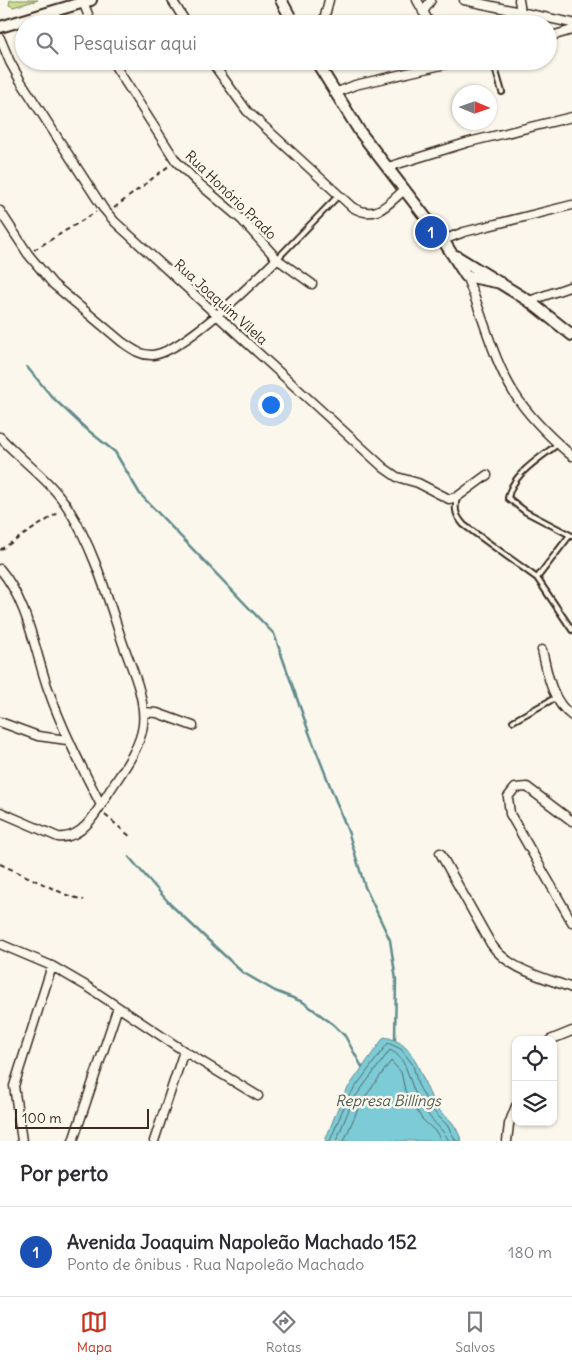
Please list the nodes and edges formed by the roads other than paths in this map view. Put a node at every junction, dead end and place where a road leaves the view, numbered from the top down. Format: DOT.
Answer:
graph roads {
  1 [pos="172,0"];
  2 [pos="281,0"];
  3 [pos="329,0"];
  4 [pos="417,0"];
  5 [pos="431,0"];
  6 [pos="464,0"];
  7 [pos="519,0"];
  8 [pos="87,1"];
  9 [pos="423,12"];
  10 [pos="521,12"];
  11 [pos="40,15"];
  12 [pos="90,15"];
  13 [pos="181,15"];
  14 [pos="289,15"];
  15 [pos="325,15"];
  16 [pos="425,15"];
  17 [pos="535,15"];
  18 [pos="557,20"];
  19 [pos="15,23"];
  20 [pos="572,23"];
  21 [pos="0,27"];
  22 [pos="572,30"];
  23 [pos="557,34"];
  24 [pos="0,38"];
  25 [pos="15,70"];
  26 [pos="15,70"];
  27 [pos="118,70"];
  28 [pos="217,70"];
  29 [pos="321,70"];
  30 [pos="420,70"];
  31 [pos="496,70"];
  32 [pos="502,92"];
  33 [pos="335,93"];
  34 [pos="572,117"];
  35 [pos="388,167"];
  36 [pos="405,189"];
  37 [pos="338,196"];
  38 [pos="572,205"];
  39 [pos="0,212"];
  40 [pos="443,240"];
  41 [pos="452,255"];
  42 [pos="277,259"];
  43 [pos="466,276"];
  44 [pos="501,283"];
  45 [pos="312,284"];
  46 [pos="572,286"];
  47 [pos="529,301"];
  48 [pos="216,316"];
  49 [pos="572,335"];
  50 [pos="0,437"];
  51 [pos="558,444"];
  52 [pos="572,456"];
  53 [pos="487,476"];
  54 [pos="457,497"];
  55 [pos="571,536"];
  56 [pos="0,568"];
  57 [pos="537,578"];
  58 [pos="572,630"];
  59 [pos="542,650"];
  60 [pos="555,698"];
  61 [pos="144,712"];
  62 [pos="572,716"];
  63 [pos="513,721"];
  64 [pos="0,722"];
  65 [pos="193,726"];
  66 [pos="67,740"];
  67 [pos="100,807"];
  68 [pos="0,812"];
  69 [pos="572,821"];
  70 [pos="440,853"];
  71 [pos="572,922"];
  72 [pos="0,944"];
  73 [pos="52,966"];
  74 [pos="572,988"];
  75 [pos="118,1007"];
  76 [pos="572,1032"];
  77 [pos="557,1037"];
  78 [pos="184,1051"];
  79 [pos="258,1096"];
  80 [pos="512,1116"];
  81 [pos="22,1141"];
  82 [pos="73,1141"];
  83 [pos="154,1141"];
  84 [pos="507,1141"];
  1 -- 13 [label="street"];
  2 -- 14 [label="main road"];
  3 -- 15 [label="street"];
  4 -- 9 [label="street"];
  5 -- 9 [label="street"];
  6 -- 10 [label="street"];
  7 -- 10 [label="street"];
  8 -- 11 [label="main road"];
  8 -- 12 [label="street"];
  9 -- 16 [label="street"];
  10 -- 17 [label="street"];
  18 -- 20 [label="street"];
  19 -- 21 [label="main road"];
  22 -- 23 [label="street"];
  24 -- 25 [label="street, Rua Joaquim Vilela"];
  26 -- 48 [label="street, Rua Joaquim Vilela"];
  27 -- 42 [label="street, Rua Honório Prado"];
  28 -- 37 [label="street"];
  29 -- 33 [label="main road"];
  30 -- 33 [label="street"];
  31 -- 32 [label="lane"];
  33 -- 35 [label="main road"];
  34 -- 35 [label="street"];
  35 -- 36 [label="main road"];
  36 -- 37 [label="street"];
  36 -- 40 [label="main road"];
  37 -- 42 [label="lane"];
  38 -- 40 [label="street"];
  39 -- 48 [label="street"];
  40 -- 41 [label="main road"];
  41 -- 43 [label="main road"];
  41 -- 44 [label="main road"];
  42 -- 45 [label="street, Rua Honório Prado"];
  42 -- 48 [label="street"];
  43 -- 44 [label="main road"];
  43 -- 51 [label="street"];
  44 -- 47 [label="main road"];
  46 -- 47 [label="street"];
  47 -- 49 [label="main road"];
  48 -- 54 [label="street, Rua Joaquim Vilela"];
  50 -- 61 [label="street"];
  51 -- 52 [label="street"];
  51 -- 55 [label="lane"];
  53 -- 54 [label="street"];
  54 -- 57 [label="lane"];
  55 -- 57 [label="lane"];
  56 -- 66 [label="street"];
  57 -- 58 [label="lane"];
  59 -- 60 [label="street"];
  60 -- 62 [label="street"];
  60 -- 63 [label="lane"];
  61 -- 65 [label="street"];
  61 -- 67 [label="street"];
  64 -- 66 [label="street"];
  66 -- 67 [label="street"];
  67 -- 68 [label="street"];
  69 -- 71 [label="street"];
  70 -- 74 [label="street"];
  72 -- 73 [label="street"];
  73 -- 75 [label="street"];
  73 -- 81 [label="street"];
  75 -- 78 [label="street"];
  75 -- 82 [label="street"];
  76 -- 77 [label="street"];
  78 -- 79 [label="street"];
  78 -- 83 [label="street"];
  80 -- 84 [label="street"];
}
